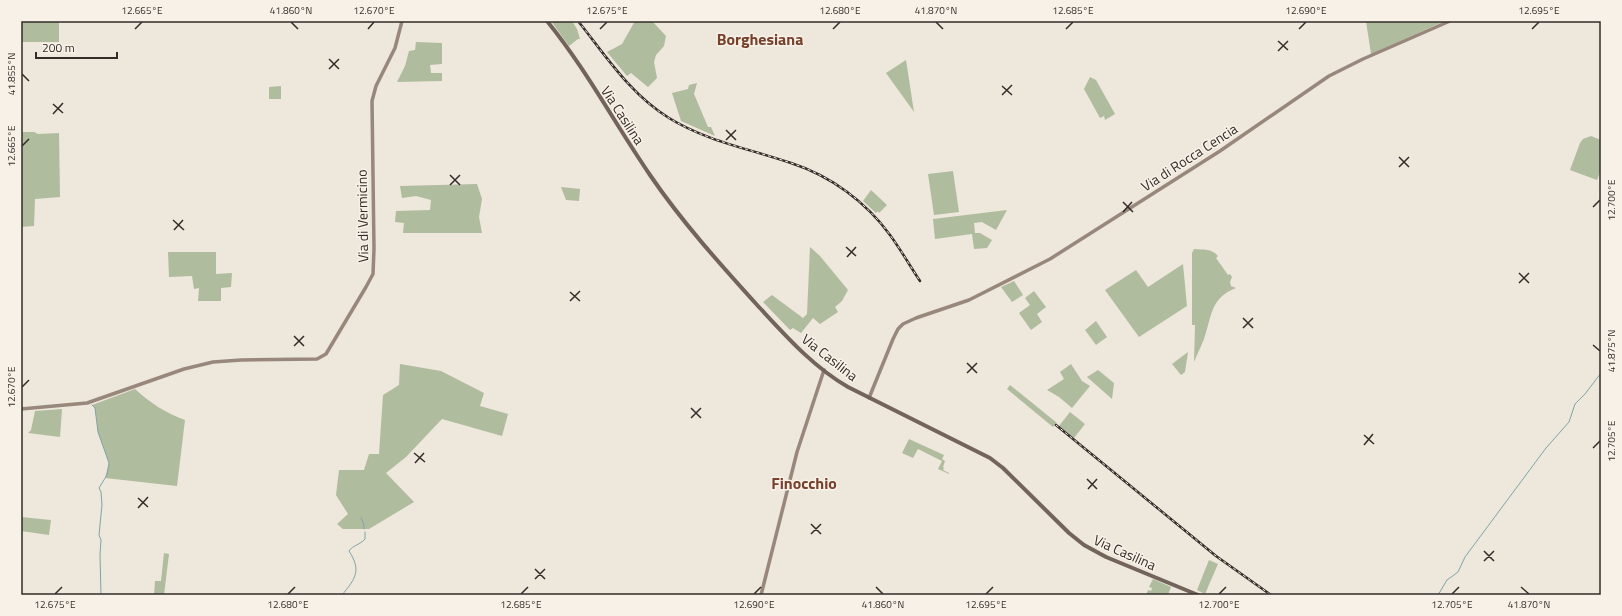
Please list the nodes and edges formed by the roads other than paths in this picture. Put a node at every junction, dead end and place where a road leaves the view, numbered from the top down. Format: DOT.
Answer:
graph roads {
  1 [pos="402,21"];
  2 [pos="548,21"];
  3 [pos="1450,21"];
  4 [pos="824,370"];
  5 [pos="869,398"];
  6 [pos="21,409"];
  7 [pos="761,595"];
  8 [pos="1198,595"];
  1 -- 6 [label="main road, Via di Vermicino"];
  2 -- 4 [label="main road, Via Casilina"];
  3 -- 5 [label="main road, Via di Rocca Cencia"];
  4 -- 5 [label="main road, Via Casilina"];
  4 -- 7 [label="main road"];
  5 -- 8 [label="main road, Via Casilina"];
}
